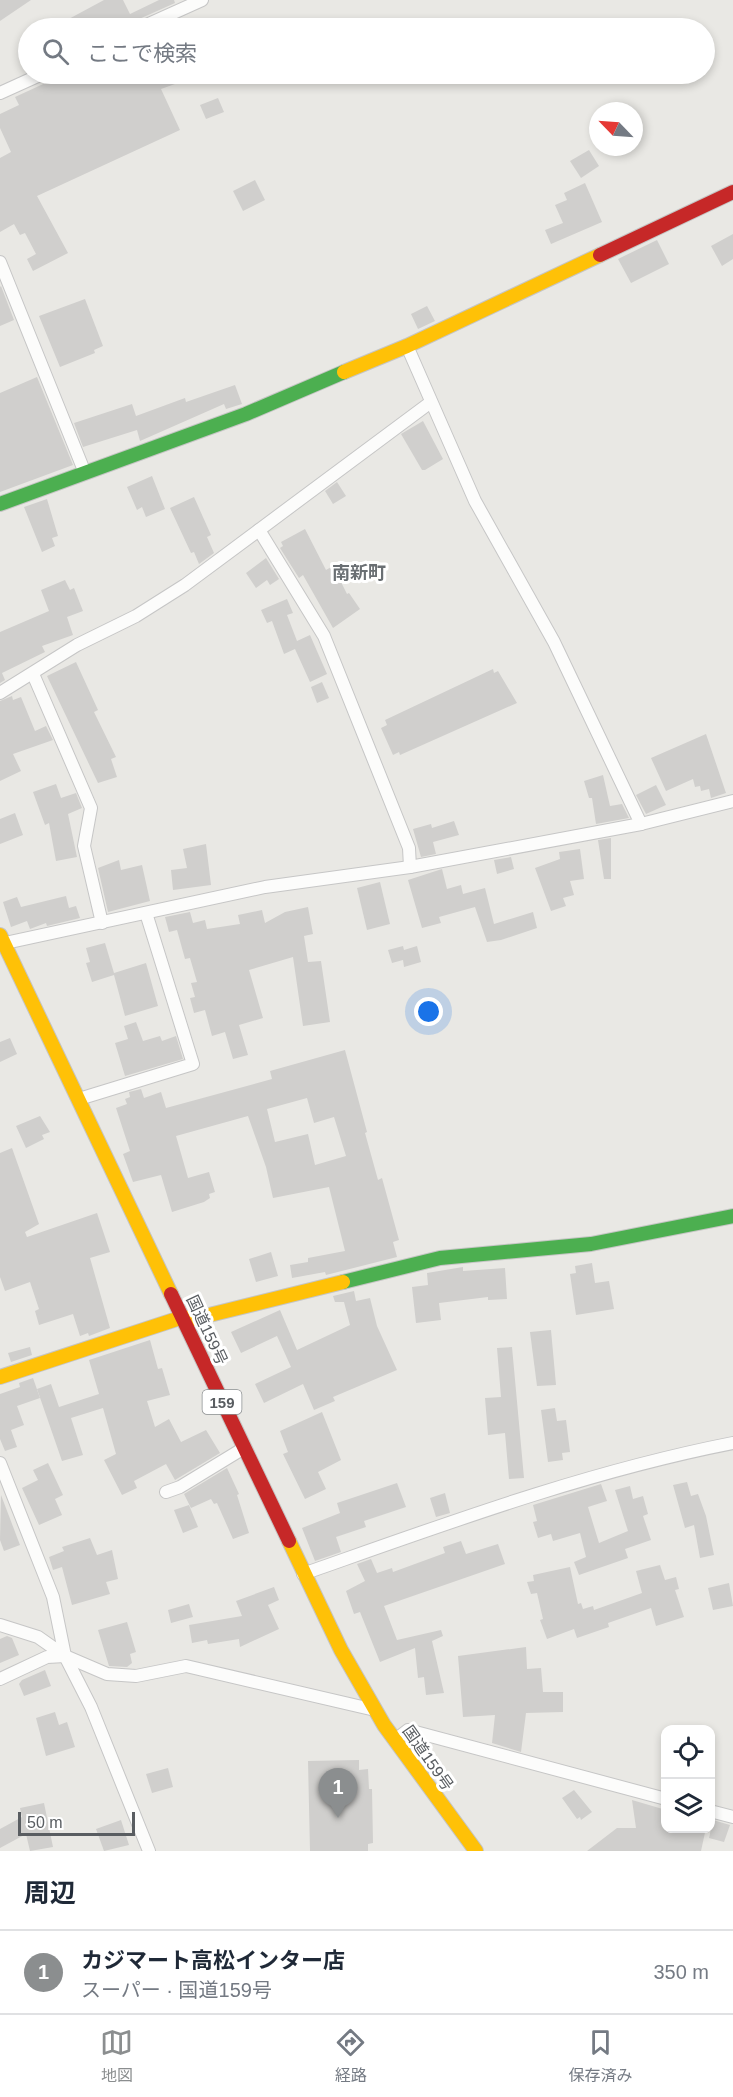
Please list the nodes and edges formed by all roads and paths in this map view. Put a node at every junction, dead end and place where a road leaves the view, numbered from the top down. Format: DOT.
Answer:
graph roads {
  1 [pos="202,0"];
  2 [pos="162,18"];
  3 [pos="20,84"];
  4 [pos="0,93"];
  5 [pos="733,192"];
  6 [pos="0,262"];
  7 [pos="407,346"];
  8 [pos="431,402"];
  9 [pos="85,473"];
  10 [pos="0,504"];
  11 [pos="259,530"];
  12 [pos="33,674"];
  13 [pos="0,693"];
  14 [pos="733,801"];
  15 [pos="641,824"];
  16 [pos="410,867"];
  17 [pos="146,913"];
  18 [pos="102,923"];
  19 [pos="1,941"];
  20 [pos="79,1099"];
  21 [pos="733,1216"];
  22 [pos="183,1317"];
  23 [pos="0,1377"];
  24 [pos="733,1443"];
  25 [pos="244,1448"];
  26 [pos="0,1462"];
  27 [pos="166,1492"];
  28 [pos="303,1574"];
  29 [pos="0,1625"];
  30 [pos="65,1656"];
  31 [pos="0,1679"];
  32 [pos="376,1711"];
  33 [pos="395,1740"];
  34 [pos="661,1798"];
  35 [pos="715,1812"];
  36 [pos="733,1817"];
  37 [pos="149,1851"];
  38 [pos="476,1851"];
  1 -- 2 [label="street"];
  3 -- 4 [label="street"];
  5 -- 7 [label="main road"];
  6 -- 9 [label="street"];
  7 -- 8 [label="street"];
  7 -- 9 [label="main road"];
  8 -- 11 [label="street"];
  8 -- 15 [label="street"];
  9 -- 10 [label="main road"];
  11 -- 12 [label="street"];
  11 -- 16 [label="street"];
  12 -- 13 [label="street"];
  12 -- 18 [label="street"];
  14 -- 15 [label="street"];
  15 -- 16 [label="street"];
  16 -- 17 [label="street"];
  17 -- 18 [label="street"];
  17 -- 20 [label="street"];
  18 -- 19 [label="street"];
  19 -- 20 [label="main road, 国道159号 / 159"];
  20 -- 22 [label="main road, 国道159号 / 159"];
  21 -- 22 [label="main road"];
  22 -- 23 [label="main road"];
  22 -- 25 [label="main road, 国道159号 / 159"];
  24 -- 28 [label="street"];
  25 -- 27 [label="street"];
  25 -- 28 [label="main road, 国道159号 / 159"];
  26 -- 30 [label="street"];
  28 -- 32 [label="main road, 国道159号 / 159"];
  29 -- 30 [label="street"];
  30 -- 31 [label="street"];
  30 -- 32 [label="street"];
  30 -- 37 [label="street"];
  32 -- 33 [label="main road, 国道159号 / 159"];
  33 -- 34 [label="street"];
  33 -- 38 [label="main road, 国道159号 / 159"];
  35 -- 36 [label="street"];
}
